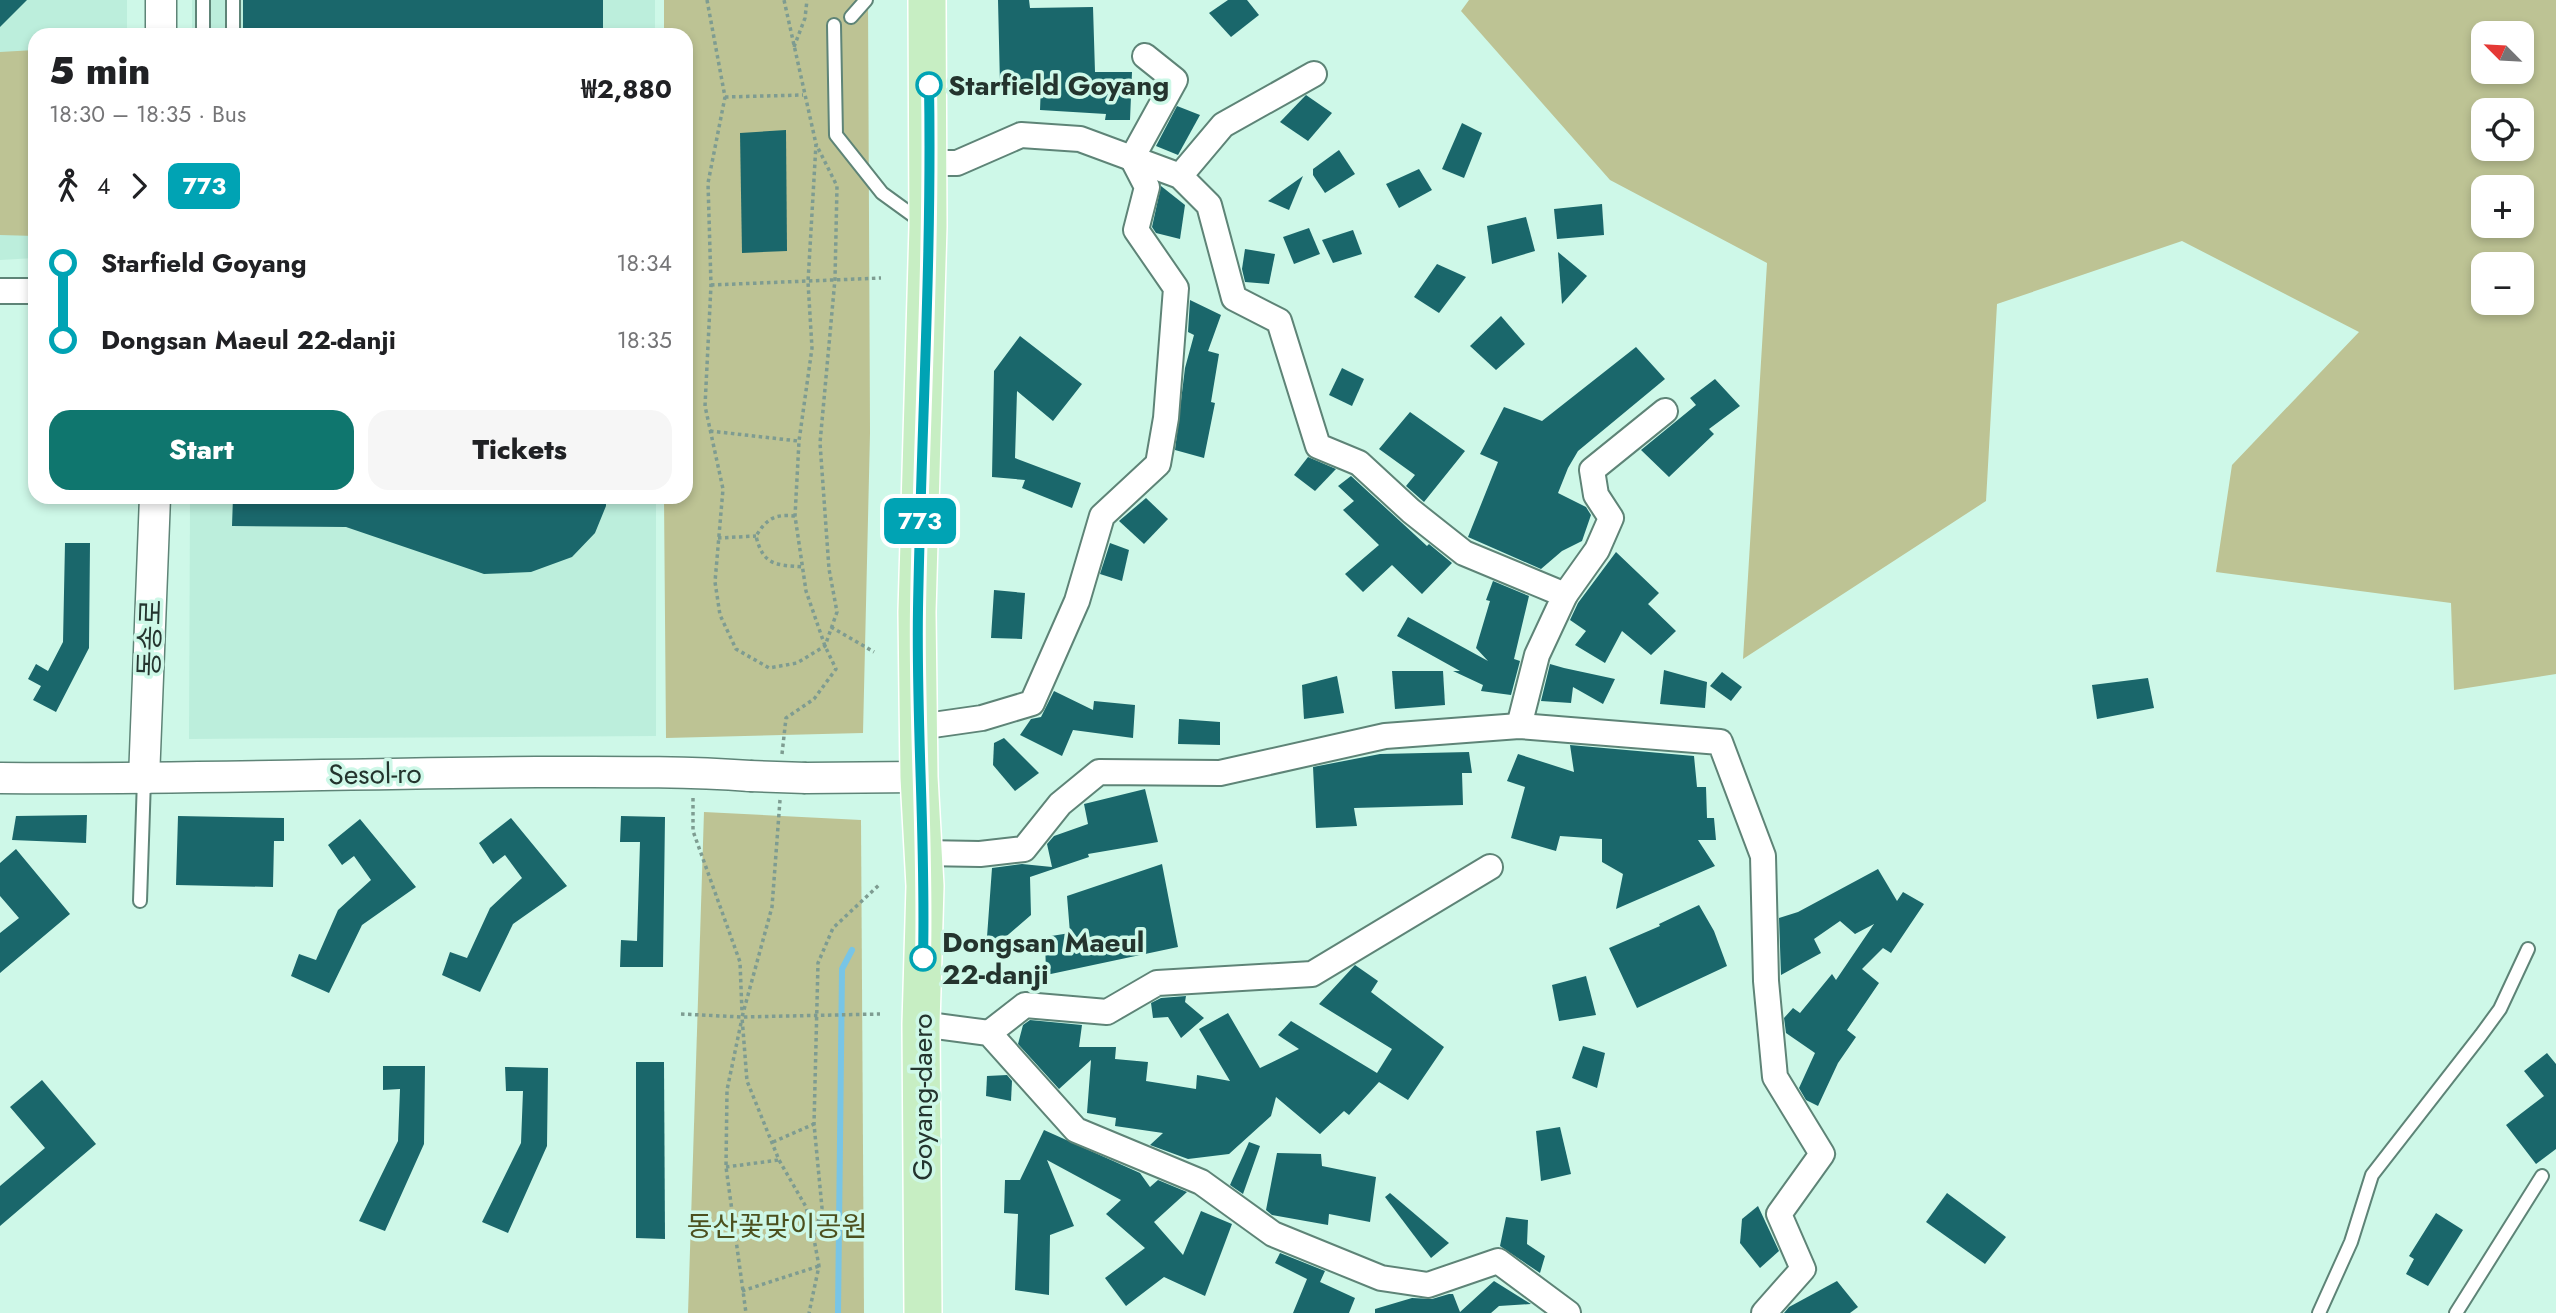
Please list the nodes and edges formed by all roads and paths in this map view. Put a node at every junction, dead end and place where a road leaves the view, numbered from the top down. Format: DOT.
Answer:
graph roads {
  1 [pos="161,0"];
  2 [pos="203,0"];
  3 [pos="233,0"];
  4 [pos="707,0"];
  5 [pos="784,0"];
  6 [pos="807,0"];
  7 [pos="866,0"];
  8 [pos="927,0"];
  9 [pos="850,17"];
  10 [pos="834,25"];
  11 [pos="161,28"];
  12 [pos="202,28"];
  13 [pos="233,28"];
  14 [pos="793,49"];
  15 [pos="1145,56"];
  16 [pos="1314,74"];
  17 [pos="803,95"];
  18 [pos="725,97"];
  19 [pos="816,144"];
  20 [pos="1132,158"];
  21 [pos="929,163"];
  22 [pos="1180,176"];
  23 [pos="928,226"];
  24 [pos="881,278"];
  25 [pos="835,279"];
  26 [pos="808,282"];
  27 [pos="711,285"];
  28 [pos="0,291"];
  29 [pos="28,291"];
  30 [pos="1665,411"];
  31 [pos="710,431"];
  32 [pos="799,441"];
  33 [pos="155,504"];
  34 [pos="796,516"];
  35 [pos="756,536"];
  36 [pos="718,538"];
  37 [pos="803,567"];
  38 [pos="1564,595"];
  39 [pos="831,627"];
  40 [pos="825,646"];
  41 [pos="874,652"];
  42 [pos="1519,726"];
  43 [pos="919,727"];
  44 [pos="789,776"];
  45 [pos="919,777"];
  46 [pos="0,778"];
  47 [pos="144,779"];
  48 [pos="692,798"];
  49 [pos="923,852"];
  50 [pos="1490,867"];
  51 [pos="879,886"];
  52 [pos="140,901"];
  53 [pos="2528,949"];
  54 [pos="681,1014"];
  55 [pos="880,1014"];
  56 [pos="816,1015"];
  57 [pos="742,1017"];
  58 [pos="921,1024"];
  59 [pos="989,1033"];
  60 [pos="814,1124"];
  61 [pos="773,1142"];
  62 [pos="779,1160"];
  63 [pos="726,1167"];
  64 [pos="2542,1176"];
  65 [pos="814,1239"];
  66 [pos="819,1266"];
  67 [pos="742,1290"];
  68 [pos="746,1313"];
  69 [pos="809,1313"];
  70 [pos="923,1313"];
  71 [pos="1568,1313"];
  72 [pos="1763,1313"];
  73 [pos="2319,1313"];
  74 [pos="2456,1313"];
  1 -- 11 [label="street"];
  2 -- 12 [label="lane"];
  3 -- 13 [label="lane"];
  4 -- 18 [label="path"];
  5 -- 14 [label="path"];
  6 -- 14 [label="path"];
  7 -- 9 [label="lane"];
  8 -- 21 [label="main road, Goyang-daero"];
  10 -- 23 [label="lane"];
  14 -- 17 [label="path"];
  15 -- 20 [label="street"];
  16 -- 22 [label="street"];
  17 -- 18 [label="path"];
  17 -- 19 [label="path"];
  18 -- 27 [label="path"];
  19 -- 25 [label="path"];
  19 -- 26 [label="path"];
  20 -- 21 [label="street"];
  20 -- 22 [label="street"];
  20 -- 43 [label="street"];
  21 -- 23 [label="main road, Goyang-daero"];
  22 -- 38 [label="street"];
  23 -- 43 [label="main road, Goyang-daero"];
  24 -- 25 [label="path"];
  25 -- 26 [label="path"];
  25 -- 39 [label="path"];
  26 -- 27 [label="path"];
  26 -- 32 [label="path"];
  27 -- 31 [label="path"];
  28 -- 29 [label="street"];
  30 -- 38 [label="street"];
  31 -- 32 [label="path"];
  31 -- 36 [label="path"];
  32 -- 34 [label="path"];
  33 -- 47 [label="street, 동송로"];
  34 -- 35 [label="path"];
  34 -- 37 [label="path"];
  35 -- 36 [label="path"];
  35 -- 37 [label="path"];
  36 -- 40 [label="path"];
  37 -- 40 [label="path"];
  38 -- 42 [label="street"];
  39 -- 40 [label="path"];
  39 -- 41 [label="path"];
  40 -- 44 [label="path"];
  42 -- 49 [label="street"];
  42 -- 72 [label="street"];
  43 -- 45 [label="main road, Goyang-daero"];
  44 -- 45 [label="street"];
  44 -- 47 [label="street, Sesol-ro, bridge"];
  44 -- 57 [label="path"];
  45 -- 49 [label="main road, Goyang-daero"];
  46 -- 47 [label="street, Sesol-ro"];
  47 -- 52 [label="lane"];
  48 -- 57 [label="path"];
  49 -- 58 [label="main road, Goyang-daero"];
  50 -- 59 [label="street"];
  51 -- 56 [label="path"];
  53 -- 73 [label="lane"];
  54 -- 57 [label="path"];
  55 -- 56 [label="path"];
  56 -- 57 [label="path"];
  56 -- 60 [label="path"];
  57 -- 61 [label="path"];
  57 -- 63 [label="path"];
  58 -- 59 [label="street"];
  58 -- 70 [label="main road, Goyang-daero"];
  59 -- 71 [label="street"];
  60 -- 61 [label="path"];
  60 -- 65 [label="path"];
  61 -- 62 [label="path"];
  62 -- 63 [label="path"];
  62 -- 65 [label="path"];
  63 -- 67 [label="path"];
  64 -- 74 [label="lane"];
  65 -- 66 [label="path"];
  66 -- 67 [label="path"];
  66 -- 69 [label="path"];
  67 -- 68 [label="path"];
}
